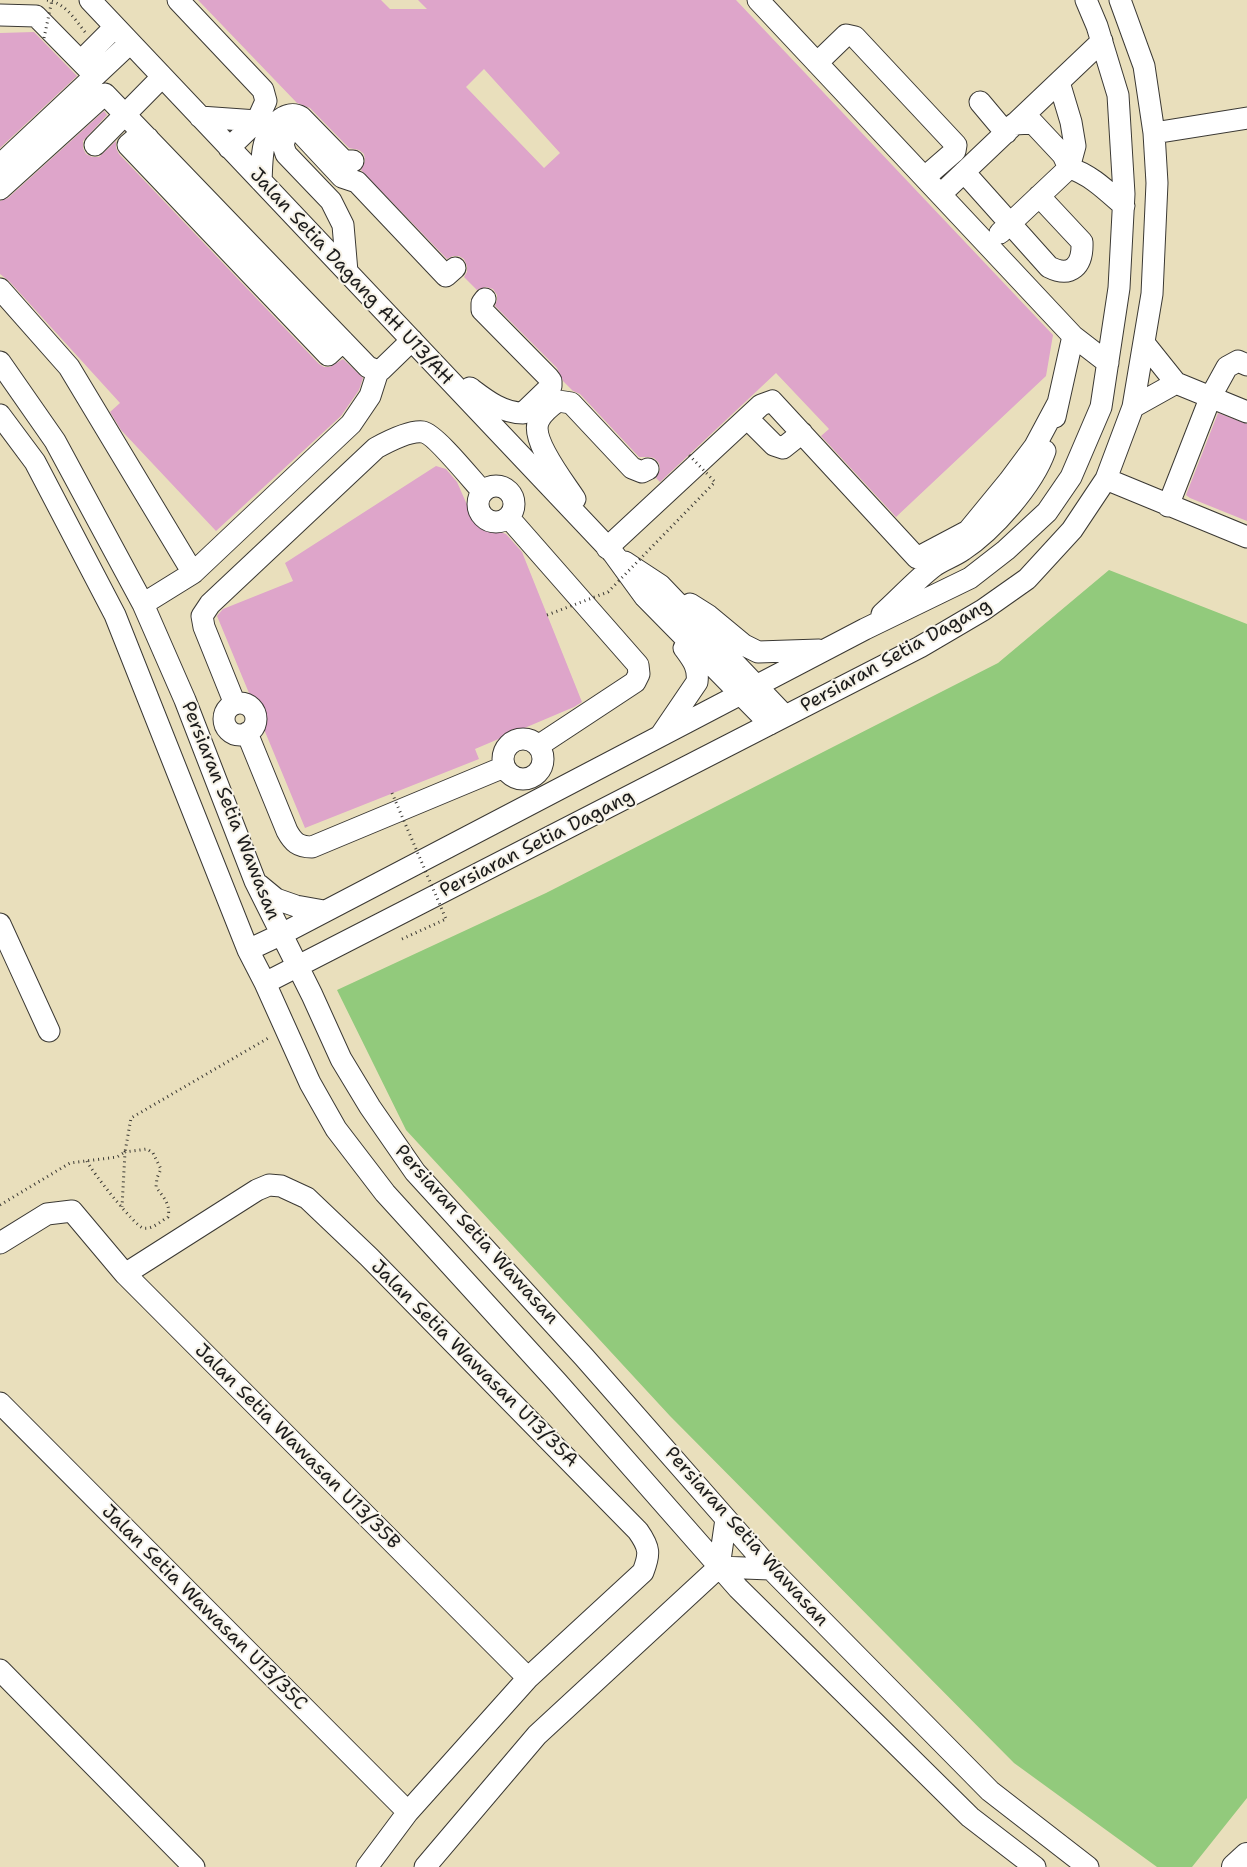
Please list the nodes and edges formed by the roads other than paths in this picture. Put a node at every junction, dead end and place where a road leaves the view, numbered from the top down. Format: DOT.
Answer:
graph roads {
  1 [pos="90,0"];
  2 [pos="178,0"];
  3 [pos="758,0"];
  4 [pos="1086,0"];
  5 [pos="1120,0"];
  6 [pos="0,15"];
  7 [pos="115,27"];
  8 [pos="1102,41"];
  9 [pos="130,43"];
  10 [pos="82,62"];
  11 [pos="817,63"];
  12 [pos="162,77"];
  13 [pos="1059,82"];
  14 [pos="980,102"];
  15 [pos="125,114"];
  16 [pos="200,116"];
  17 [pos="1247,118"];
  18 [pos="257,122"];
  19 [pos="1010,128"];
  20 [pos="1154,133"];
  21 [pos="95,145"];
  22 [pos="229,148"];
  23 [pos="353,161"];
  24 [pos="0,165"];
  25 [pos="1068,168"];
  26 [pos="964,172"];
  27 [pos="925,178"];
  28 [pos="261,181"];
  29 [pos="0,190"];
  30 [pos="941,194"];
  31 [pos="1039,196"];
  32 [pos="1124,206"];
  33 [pos="1009,225"];
  34 [pos="988,244"];
  35 [pos="455,268"];
  36 [pos="347,272"];
  37 [pos="0,289"];
  38 [pos="485,299"];
  39 [pos="1073,336"];
  40 [pos="412,340"];
  41 [pos="1144,343"];
  42 [pos="0,362"];
  43 [pos="1108,363"];
  44 [pos="1247,365"];
  45 [pos="378,371"];
  46 [pos="1176,383"];
  47 [pos="1210,396"];
  48 [pos="1058,403"];
  49 [pos="1133,406"];
  50 [pos="1247,412"];
  51 [pos="0,415"];
  52 [pos="747,418"];
  53 [pos="802,433"];
  54 [pos="520,455"];
  55 [pos="648,469"];
  56 [pos="1106,479"];
  57 [pos="549,486"];
  58 [pos="483,492"];
  59 [pos="509,492"];
  60 [pos="1168,506"];
  61 [pos="509,518"];
  62 [pos="1247,537"];
  63 [pos="610,551"];
  64 [pos="193,573"];
  65 [pos="655,593"];
  66 [pos="143,604"];
  67 [pos="865,629"];
  68 [pos="827,649"];
  69 [pos="749,691"];
  70 [pos="185,700"];
  71 [pos="777,720"];
  72 [pos="235,721"];
  73 [pos="660,736"];
  74 [pos="538,746"];
  75 [pos="504,767"];
  76 [pos="215,777"];
  77 [pos="255,881"];
  78 [pos="324,911"];
  79 [pos="0,924"];
  80 [pos="280,935"];
  81 [pos="337,947"];
  82 [pos="248,950"];
  83 [pos="298,967"];
  84 [pos="265,983"];
  85 [pos="312,995"];
  86 [pos="48,1031"];
  87 [pos="0,1243"];
  88 [pos="125,1274"];
  89 [pos="0,1403"];
  90 [pos="726,1519"];
  91 [pos="719,1567"];
  92 [pos="770,1569"];
  93 [pos="0,1670"];
  94 [pos="528,1678"];
  95 [pos="408,1812"];
  96 [pos="1247,1857"];
  97 [pos="194,1867"];
  98 [pos="367,1867"];
  99 [pos="425,1867"];
  100 [pos="1035,1867"];
  101 [pos="1088,1867"];
  102 [pos="1235,1867"];
  103 [pos="1241,1867"];
  1 -- 7 [label="street, Jalan Setia Dagang AH U13/AH"];
  2 -- 18 [label="street"];
  3 -- 11 [label="street"];
  4 -- 8 [label="street, Persiaran Setia Dagang"];
  5 -- 20 [label="street, Persiaran Setia Dagang"];
  6 -- 10 [label="street"];
  7 -- 9 [label="street, Jalan Setia Dagang AH U13/AH"];
  7 -- 10 [label="street"];
  8 -- 13 [label="street"];
  8 -- 32 [label="street, Persiaran Setia Dagang"];
  9 -- 10 [label="street"];
  9 -- 12 [label="street, Jalan Setia Dagang AH U13/AH"];
  10 -- 24 [label="street"];
  11 -- 27 [label="street"];
  11 -- 27 [label="street"];
  12 -- 15 [label="street"];
  12 -- 16 [label="street, Jalan Setia Dagang AH U13/AH"];
  13 -- 19 [label="street"];
  13 -- 25 [label="street"];
  14 -- 19 [label="street"];
  15 -- 21 [label="street"];
  15 -- 29 [label="street"];
  15 -- 45 [label="street"];
  16 -- 18 [label="street"];
  16 -- 22 [label="street, Jalan Setia Dagang AH U13/AH"];
  17 -- 20 [label="street"];
  18 -- 22 [label="street"];
  19 -- 25 [label="street"];
  19 -- 26 [label="street"];
  20 -- 41 [label="street, Persiaran Setia Dagang"];
  22 -- 28 [label="street, Jalan Setia Dagang AH U13/AH"];
  23 -- 28 [label="street"];
  25 -- 31 [label="street"];
  25 -- 32 [label="street"];
  26 -- 30 [label="street"];
  26 -- 33 [label="street"];
  27 -- 30 [label="street"];
  28 -- 36 [label="street, Jalan Setia Dagang AH U13/AH"];
  30 -- 34 [label="street"];
  31 -- 33 [label="street"];
  31 -- 33 [label="street"];
  32 -- 43 [label="street, Persiaran Setia Dagang"];
  33 -- 34 [label="street"];
  34 -- 39 [label="street"];
  35 -- 36 [label="street"];
  36 -- 40 [label="street, Jalan Setia Dagang AH U13/AH"];
  37 -- 64 [label="street"];
  38 -- 40 [label="street"];
  39 -- 43 [label="street"];
  39 -- 48 [label="street"];
  40 -- 45 [label="street"];
  40 -- 54 [label="street, Jalan Setia Dagang AH U13/AH"];
  41 -- 46 [label="street"];
  41 -- 49 [label="street, Persiaran Setia Dagang"];
  42 -- 66 [label="street, Persiaran Setia Wawasan"];
  43 -- 67 [label="street, Persiaran Setia Dagang"];
  44 -- 47 [label="street"];
  45 -- 64 [label="street"];
  46 -- 47 [label="street"];
  46 -- 49 [label="street"];
  47 -- 50 [label="street"];
  47 -- 60 [label="street"];
  48 -- 53 [label="street"];
  48 -- 67 [label="street"];
  49 -- 56 [label="street, Persiaran Setia Dagang"];
  51 -- 82 [label="street, Persiaran Setia Wawasan"];
  52 -- 53 [label="street"];
  52 -- 53 [label="street"];
  52 -- 63 [label="street"];
  54 -- 57 [label="street, Jalan Setia Dagang AH U13/AH"];
  54 -- 59 [label="street"];
  55 -- 63 [label="street"];
  56 -- 60 [label="street"];
  56 -- 71 [label="street, Persiaran Setia Dagang"];
  57 -- 59 [label="street"];
  57 -- 63 [label="street, Jalan Setia Dagang AH U13/AH"];
  58 -- 59 [label="street"];
  58 -- 61 [label="street"];
  58 -- 72 [label="street"];
  59 -- 61 [label="street"];
  60 -- 62 [label="street"];
  61 -- 74 [label="street"];
  63 -- 65 [label="street, Jalan Setia Dagang AH U13/AH"];
  64 -- 66 [label="street"];
  65 -- 68 [label="street"];
  65 -- 69 [label="street, Jalan Setia Dagang AH U13/AH"];
  65 -- 73 [label="street"];
  66 -- 70 [label="street, Persiaran Setia Wawasan"];
  67 -- 68 [label="street, Persiaran Setia Dagang"];
  68 -- 69 [label="street, Persiaran Setia Dagang"];
  69 -- 71 [label="street, Jalan Setia Dagang AH U13/AH"];
  69 -- 73 [label="street, Persiaran Setia Dagang"];
  70 -- 72 [label="street"];
  70 -- 76 [label="street, Persiaran Setia Wawasan"];
  71 -- 81 [label="street, Persiaran Setia Dagang"];
  72 -- 75 [label="street"];
  72 -- 76 [label="street"];
  73 -- 78 [label="street, Persiaran Setia Dagang"];
  74 -- 75 [label="street"];
  74 -- 75 [label="street"];
  76 -- 77 [label="street, Persiaran Setia Wawasan"];
  77 -- 78 [label="street"];
  77 -- 80 [label="street, Persiaran Setia Wawasan"];
  78 -- 80 [label="street, Persiaran Setia Dagang"];
  79 -- 86 [label="street"];
  80 -- 82 [label="street, Persiaran Setia Dagang"];
  80 -- 83 [label="street, Persiaran Setia Wawasan"];
  81 -- 83 [label="street, Persiaran Setia Dagang"];
  81 -- 85 [label="street"];
  82 -- 84 [label="street, Persiaran Setia Wawasan"];
  83 -- 84 [label="street, Persiaran Setia Dagang"];
  83 -- 85 [label="street, Persiaran Setia Wawasan"];
  84 -- 91 [label="street, Persiaran Setia Wawasan"];
  85 -- 90 [label="street, Persiaran Setia Wawasan"];
  87 -- 88 [label="street, Jalan Setia Wawasan U13/35B"];
  88 -- 94 [label="street, Jalan Setia Wawasan U13/35B"];
  88 -- 94 [label="street, Jalan Setia Wawasan U13/35A"];
  89 -- 95 [label="street, Jalan Setia Wawasan U13/35C"];
  90 -- 91 [label="street"];
  90 -- 92 [label="street, Persiaran Setia Wawasan"];
  91 -- 92 [label="street"];
  91 -- 99 [label="street"];
  91 -- 100 [label="street, Persiaran Setia Wawasan"];
  92 -- 101 [label="street, Persiaran Setia Wawasan"];
  93 -- 97 [label="street"];
  94 -- 95 [label="street"];
  95 -- 98 [label="street"];
  96 -- 102 [label="main road"];
  96 -- 103 [label="main road"];
}
